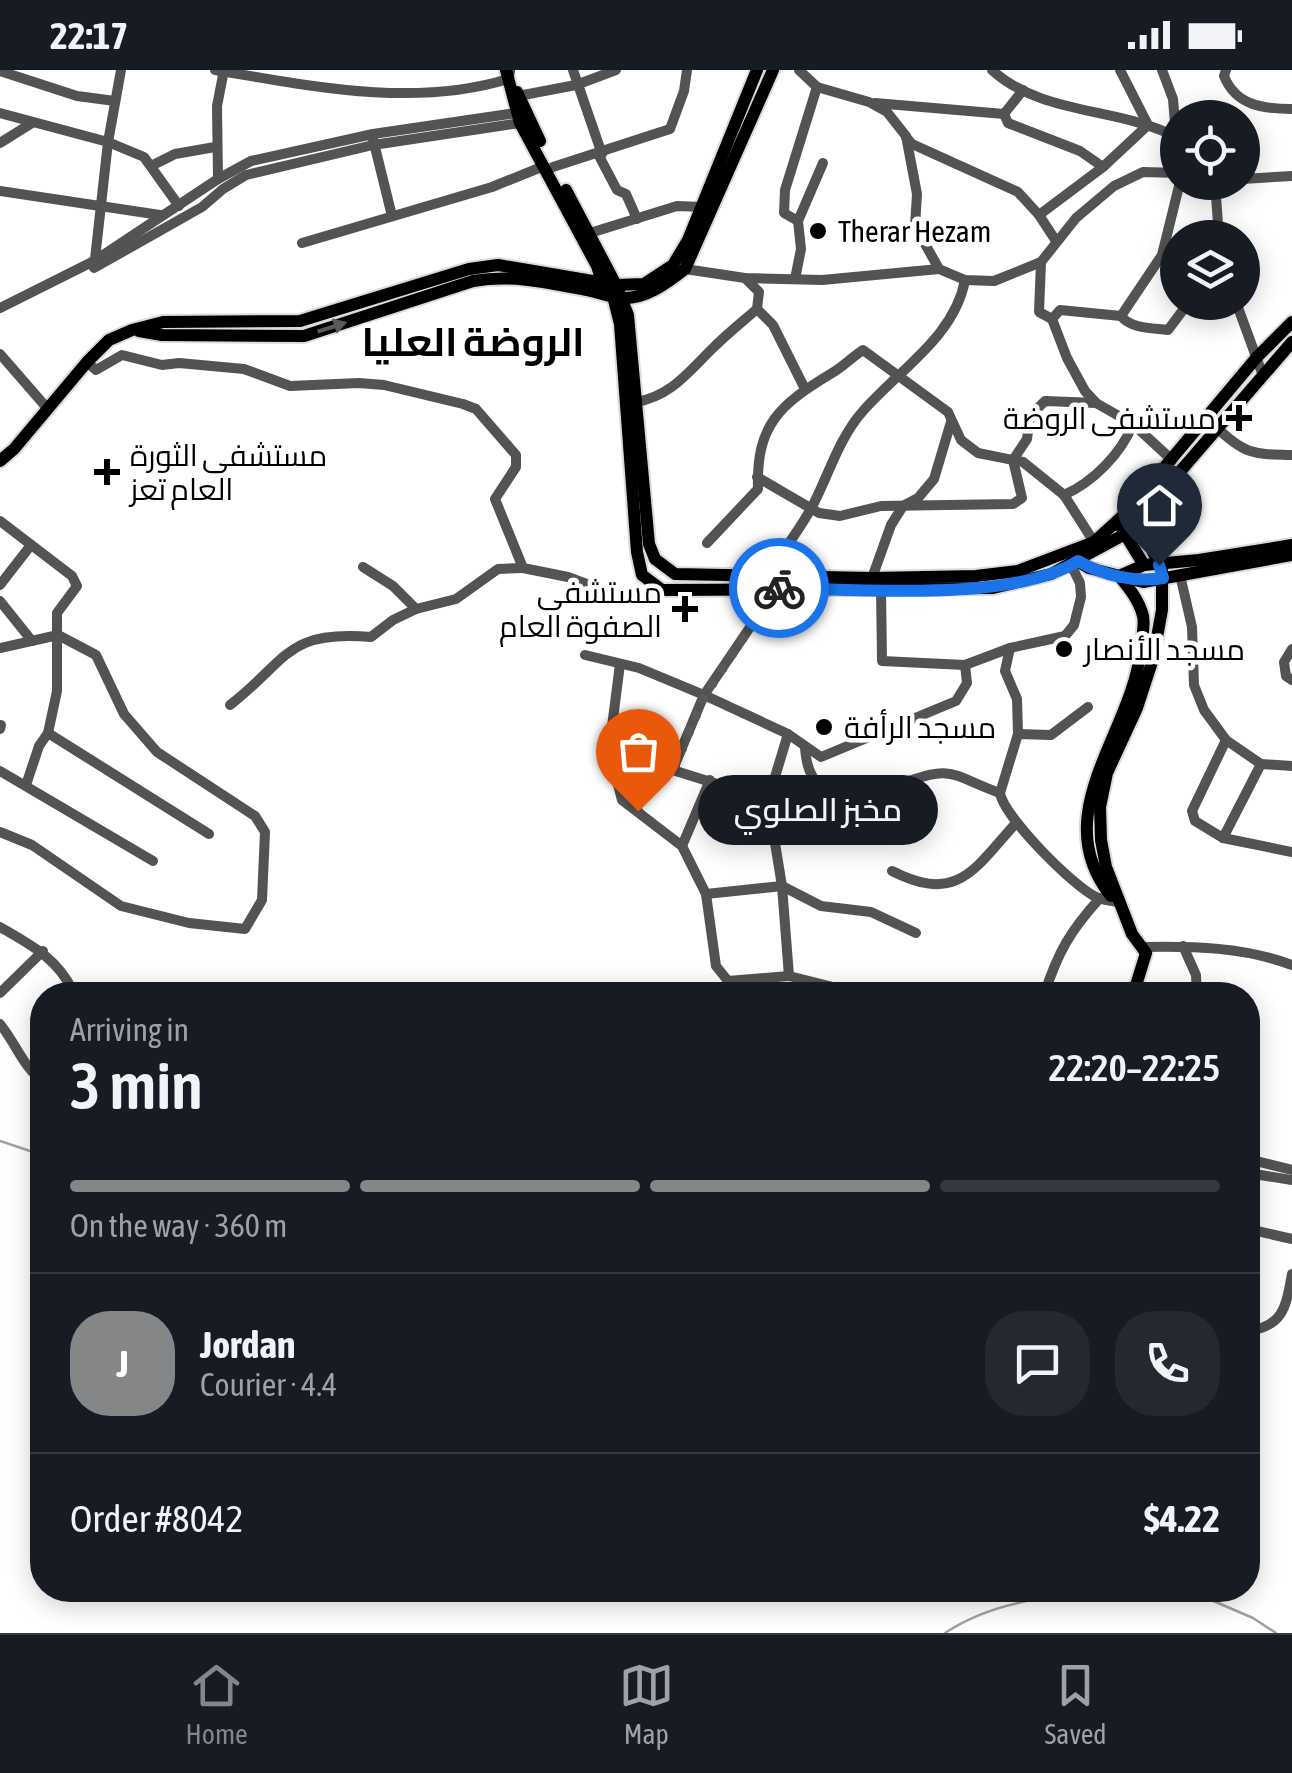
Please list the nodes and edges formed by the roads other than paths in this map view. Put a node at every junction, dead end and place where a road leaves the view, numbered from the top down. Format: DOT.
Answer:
graph roads {
  1 [pos="121,70"];
  2 [pos="221,70"];
  3 [pos="573,70"];
  4 [pos="616,70"];
  5 [pos="687,70"];
  6 [pos="757,70"];
  7 [pos="773,70"];
  8 [pos="799,70"];
  9 [pos="992,70"];
  10 [pos="1120,70"];
  11 [pos="1162,70"];
  12 [pos="1226,70"];
  13 [pos="509,72"];
  14 [pos="2,74"];
  15 [pos="576,85"];
  16 [pos="816,87"];
  17 [pos="1023,90"];
  18 [pos="518,96"];
  19 [pos="1173,100"];
  20 [pos="114,101"];
  21 [pos="868,102"];
  22 [pos="1292,109"];
  23 [pos="0,113"];
  24 [pos="1004,114"];
  25 [pos="518,118"];
  26 [pos="32,123"];
  27 [pos="1148,126"];
  28 [pos="1160,131"];
  29 [pos="906,136"];
  30 [pos="373,140"];
  31 [pos="108,142"];
  32 [pos="0,143"];
  33 [pos="215,147"];
  34 [pos="600,154"];
  35 [pos="823,164"];
  36 [pos="152,166"];
  37 [pos="549,167"];
  38 [pos="1103,167"];
  39 [pos="1160,172"];
  40 [pos="1292,176"];
  41 [pos="1260,178"];
  42 [pos="218,179"];
  43 [pos="0,191"];
  44 [pos="1176,200"];
  45 [pos="100,205"];
  46 [pos="179,206"];
  47 [pos="702,208"];
  48 [pos="1038,214"];
  49 [pos="162,215"];
  50 [pos="392,216"];
  51 [pos="637,219"];
  52 [pos="798,221"];
  53 [pos="590,233"];
  54 [pos="1056,241"];
  55 [pos="302,243"];
  56 [pos="94,261"];
  57 [pos="1041,262"];
  58 [pos="686,269"];
  59 [pos="940,269"];
  60 [pos="744,278"];
  61 [pos="795,279"];
  62 [pos="965,280"];
  63 [pos="613,290"];
  64 [pos="0,308"];
  65 [pos="756,309"];
  66 [pos="1122,316"];
  67 [pos="1052,318"];
  68 [pos="1176,320"];
  69 [pos="1243,320"];
  70 [pos="1292,322"];
  71 [pos="1292,342"];
  72 [pos="0,354"];
  73 [pos="1257,357"];
  74 [pos="87,362"];
  75 [pos="1262,374"];
  76 [pos="898,376"];
  77 [pos="805,389"];
  78 [pos="636,402"];
  79 [pos="1096,403"];
  80 [pos="47,408"];
  81 [pos="951,422"];
  82 [pos="1133,424"];
  83 [pos="1217,428"];
  84 [pos="1292,455"];
  85 [pos="1013,460"];
  86 [pos="1172,460"];
  87 [pos="0,461"];
  88 [pos="756,477"];
  89 [pos="1064,495"];
  90 [pos="904,506"];
  91 [pos="812,507"];
  92 [pos="1131,517"];
  93 [pos="0,521"];
  94 [pos="1121,528"];
  95 [pos="1094,542"];
  96 [pos="707,543"];
  97 [pos="31,545"];
  98 [pos="1292,545"];
  99 [pos="1063,553"];
  100 [pos="1292,554"];
  101 [pos="1074,563"];
  102 [pos="1144,565"];
  103 [pos="363,567"];
  104 [pos="523,568"];
  105 [pos="1161,572"];
  106 [pos="1180,575"];
  107 [pos="1119,576"];
  108 [pos="766,582"];
  109 [pos="877,583"];
  110 [pos="0,585"];
  111 [pos="608,592"];
  112 [pos="0,601"];
  113 [pos="416,608"];
  114 [pos="58,635"];
  115 [pos="32,640"];
  116 [pos="0,648"];
  117 [pos="1010,648"];
  118 [pos="1292,649"];
  119 [pos="585,655"];
  120 [pos="620,664"];
  121 [pos="965,666"];
  122 [pos="1292,680"];
  123 [pos="704,696"];
  124 [pos="230,705"];
  125 [pos="1088,707"];
  126 [pos="48,733"];
  127 [pos="788,734"];
  128 [pos="1018,734"];
  129 [pos="1226,740"];
  130 [pos="805,748"];
  131 [pos="609,750"];
  132 [pos="1260,764"];
  133 [pos="1292,766"];
  134 [pos="673,770"];
  135 [pos="0,771"];
  136 [pos="710,780"];
  137 [pos="901,784"];
  138 [pos="26,785"];
  139 [pos="1000,793"];
  140 [pos="768,800"];
  141 [pos="1015,824"];
  142 [pos="0,832"];
  143 [pos="209,834"];
  144 [pos="845,836"];
  145 [pos="1223,838"];
  146 [pos="682,846"];
  147 [pos="1292,852"];
  148 [pos="153,861"];
  149 [pos="892,870"];
  150 [pos="782,886"];
  151 [pos="706,894"];
  152 [pos="1100,898"];
  153 [pos="1120,902"];
  154 [pos="0,927"];
  155 [pos="916,933"];
  156 [pos="1143,946"];
  157 [pos="1183,946"];
  158 [pos="42,952"];
  159 [pos="1292,966"];
  160 [pos="789,976"];
  161 [pos="68,982"];
  162 [pos="813,982"];
  163 [pos="1049,982"];
  164 [pos="1137,982"];
  165 [pos="1196,982"];
  166 [pos="0,992"];
  167 [pos="0,1024"];
  168 [pos="30,1071"];
  169 [pos="1260,1162"];
  170 [pos="1292,1170"];
  171 [pos="1260,1175"];
  172 [pos="1292,1180"];
  173 [pos="1260,1231"];
  174 [pos="1292,1240"];
  175 [pos="1292,1274"];
  176 [pos="1260,1329"];
  1 -- 20 [label="street"];
  2 -- 13 [label="street"];
  2 -- 33 [label="street"];
  3 -- 15 [label="street"];
  4 -- 15 [label="street"];
  5 -- 34 [label="street"];
  6 -- 47 [label="main road"];
  7 -- 58 [label="main road"];
  8 -- 16 [label="street"];
  9 -- 17 [label="street"];
  10 -- 27 [label="street"];
  11 -- 19 [label="street"];
  12 -- 22 [label="street"];
  13 -- 18 [label="main road"];
  13 -- 25 [label="main road"];
  14 -- 20 [label="street"];
  15 -- 18 [label="street"];
  15 -- 34 [label="street"];
  16 -- 21 [label="street"];
  16 -- 52 [label="street"];
  17 -- 24 [label="street"];
  17 -- 27 [label="street"];
  18 -- 37 [label="main road"];
  20 -- 31 [label="street"];
  21 -- 24 [label="street"];
  21 -- 29 [label="street"];
  23 -- 26 [label="street"];
  24 -- 38 [label="street"];
  25 -- 30 [label="street"];
  25 -- 37 [label="main road"];
  26 -- 31 [label="street"];
  26 -- 32 [label="street"];
  27 -- 28 [label="street"];
  27 -- 38 [label="street"];
  29 -- 48 [label="street"];
  29 -- 59 [label="street"];
  30 -- 42 [label="street"];
  30 -- 50 [label="street"];
  30 -- 56 [label="street"];
  31 -- 36 [label="street"];
  31 -- 45 [label="street"];
  33 -- 36 [label="street"];
  33 -- 42 [label="street"];
  34 -- 37 [label="street"];
  34 -- 51 [label="street"];
  35 -- 52 [label="street"];
  36 -- 46 [label="street"];
  37 -- 50 [label="street"];
  37 -- 53 [label="main road"];
  37 -- 63 [label="main road"];
  38 -- 48 [label="street"];
  39 -- 54 [label="street"];
  40 -- 41 [label="street"];
  42 -- 46 [label="street"];
  43 -- 45 [label="street"];
  44 -- 66 [label="street"];
  45 -- 49 [label="street"];
  45 -- 56 [label="street"];
  46 -- 49 [label="street"];
  47 -- 51 [label="street"];
  47 -- 63 [label="main road"];
  48 -- 54 [label="street"];
  49 -- 56 [label="street"];
  50 -- 55 [label="street"];
  51 -- 53 [label="street"];
  52 -- 61 [label="street"];
  53 -- 63 [label="main road"];
  54 -- 57 [label="street"];
  56 -- 64 [label="street"];
  57 -- 62 [label="street"];
  57 -- 67 [label="street"];
  58 -- 60 [label="street"];
  58 -- 63 [label="main road"];
  59 -- 61 [label="street"];
  59 -- 62 [label="street"];
  60 -- 61 [label="street"];
  60 -- 65 [label="street"];
  62 -- 76 [label="street"];
  63 -- 74 [label="main road"];
  63 -- 78 [label="main road"];
  63 -- 108 [label="main road"];
  65 -- 77 [label="street"];
  65 -- 78 [label="street"];
  66 -- 67 [label="street"];
  66 -- 68 [label="street"];
  67 -- 79 [label="street"];
  69 -- 73 [label="street"];
  70 -- 73 [label="main road"];
  71 -- 75 [label="main road"];
  72 -- 80 [label="street"];
  73 -- 75 [label="street"];
  73 -- 86 [label="main road"];
  74 -- 80 [label="main road"];
  74 -- 104 [label="street"];
  75 -- 83 [label="main road"];
  76 -- 77 [label="street"];
  76 -- 81 [label="street"];
  76 -- 91 [label="street"];
  77 -- 88 [label="street"];
  78 -- 108 [label="main road"];
  79 -- 82 [label="street"];
  79 -- 85 [label="street"];
  80 -- 87 [label="main road"];
  81 -- 85 [label="street"];
  81 -- 90 [label="street"];
  82 -- 86 [label="street"];
  82 -- 89 [label="street"];
  83 -- 84 [label="street"];
  83 -- 92 [label="main road"];
  85 -- 89 [label="street"];
  85 -- 90 [label="street"];
  86 -- 92 [label="main road"];
  88 -- 91 [label="street"];
  88 -- 96 [label="street"];
  89 -- 95 [label="street"];
  90 -- 91 [label="street"];
  90 -- 109 [label="street"];
  91 -- 108 [label="street"];
  92 -- 94 [label="main road"];
  92 -- 105 [label="main road"];
  93 -- 97 [label="street"];
  94 -- 95 [label="main road"];
  94 -- 101 [label="main road"];
  94 -- 102 [label="main road"];
  95 -- 99 [label="main road"];
  97 -- 110 [label="street"];
  97 -- 114 [label="street"];
  98 -- 105 [label="main road"];
  99 -- 101 [label="main road"];
  99 -- 109 [label="main road"];
  100 -- 106 [label="main road"];
  101 -- 107 [label="main road"];
  101 -- 109 [label="main road"];
  101 -- 117 [label="street"];
  102 -- 105 [label="main road"];
  102 -- 107 [label="main road"];
  103 -- 113 [label="street"];
  104 -- 111 [label="street"];
  104 -- 113 [label="street"];
  105 -- 106 [label="main road"];
  105 -- 107 [label="main road"];
  105 -- 153 [label="main road"];
  106 -- 129 [label="street"];
  107 -- 153 [label="main road"];
  108 -- 109 [label="main road"];
  108 -- 123 [label="street"];
  109 -- 121 [label="street"];
  112 -- 115 [label="street"];
  113 -- 124 [label="street"];
  114 -- 115 [label="street"];
  114 -- 126 [label="street"];
  114 -- 142 [label="street"];
  115 -- 116 [label="street"];
  117 -- 121 [label="street"];
  117 -- 128 [label="street"];
  118 -- 122 [label="street"];
  119 -- 120 [label="street"];
  120 -- 123 [label="street"];
  120 -- 131 [label="street"];
  121 -- 130 [label="street"];
  123 -- 127 [label="street"];
  123 -- 134 [label="street"];
  125 -- 128 [label="street"];
  126 -- 138 [label="street"];
  126 -- 143 [label="street"];
  127 -- 130 [label="street"];
  127 -- 140 [label="street"];
  128 -- 139 [label="street"];
  129 -- 132 [label="street"];
  129 -- 145 [label="street"];
  130 -- 144 [label="street"];
  131 -- 134 [label="street"];
  131 -- 146 [label="street"];
  132 -- 133 [label="street"];
  132 -- 145 [label="street"];
  134 -- 136 [label="street"];
  135 -- 138 [label="street"];
  136 -- 140 [label="street"];
  136 -- 146 [label="street"];
  137 -- 139 [label="street"];
  138 -- 148 [label="street"];
  139 -- 141 [label="street"];
  140 -- 150 [label="street"];
  141 -- 149 [label="street"];
  141 -- 152 [label="street"];
  145 -- 147 [label="street"];
  146 -- 151 [label="street"];
  150 -- 151 [label="street"];
  150 -- 155 [label="street"];
  150 -- 160 [label="street"];
  151 -- 160 [label="street"];
  152 -- 153 [label="street"];
  152 -- 163 [label="street"];
  153 -- 156 [label="main road"];
  154 -- 158 [label="street"];
  156 -- 157 [label="street"];
  156 -- 164 [label="main road"];
  157 -- 159 [label="street"];
  157 -- 165 [label="street"];
  158 -- 161 [label="street"];
  158 -- 166 [label="street"];
  160 -- 162 [label="street"];
  167 -- 168 [label="street"];
  169 -- 170 [label="street"];
  171 -- 172 [label="street"];
  173 -- 174 [label="street"];
  175 -- 176 [label="street"];
}
